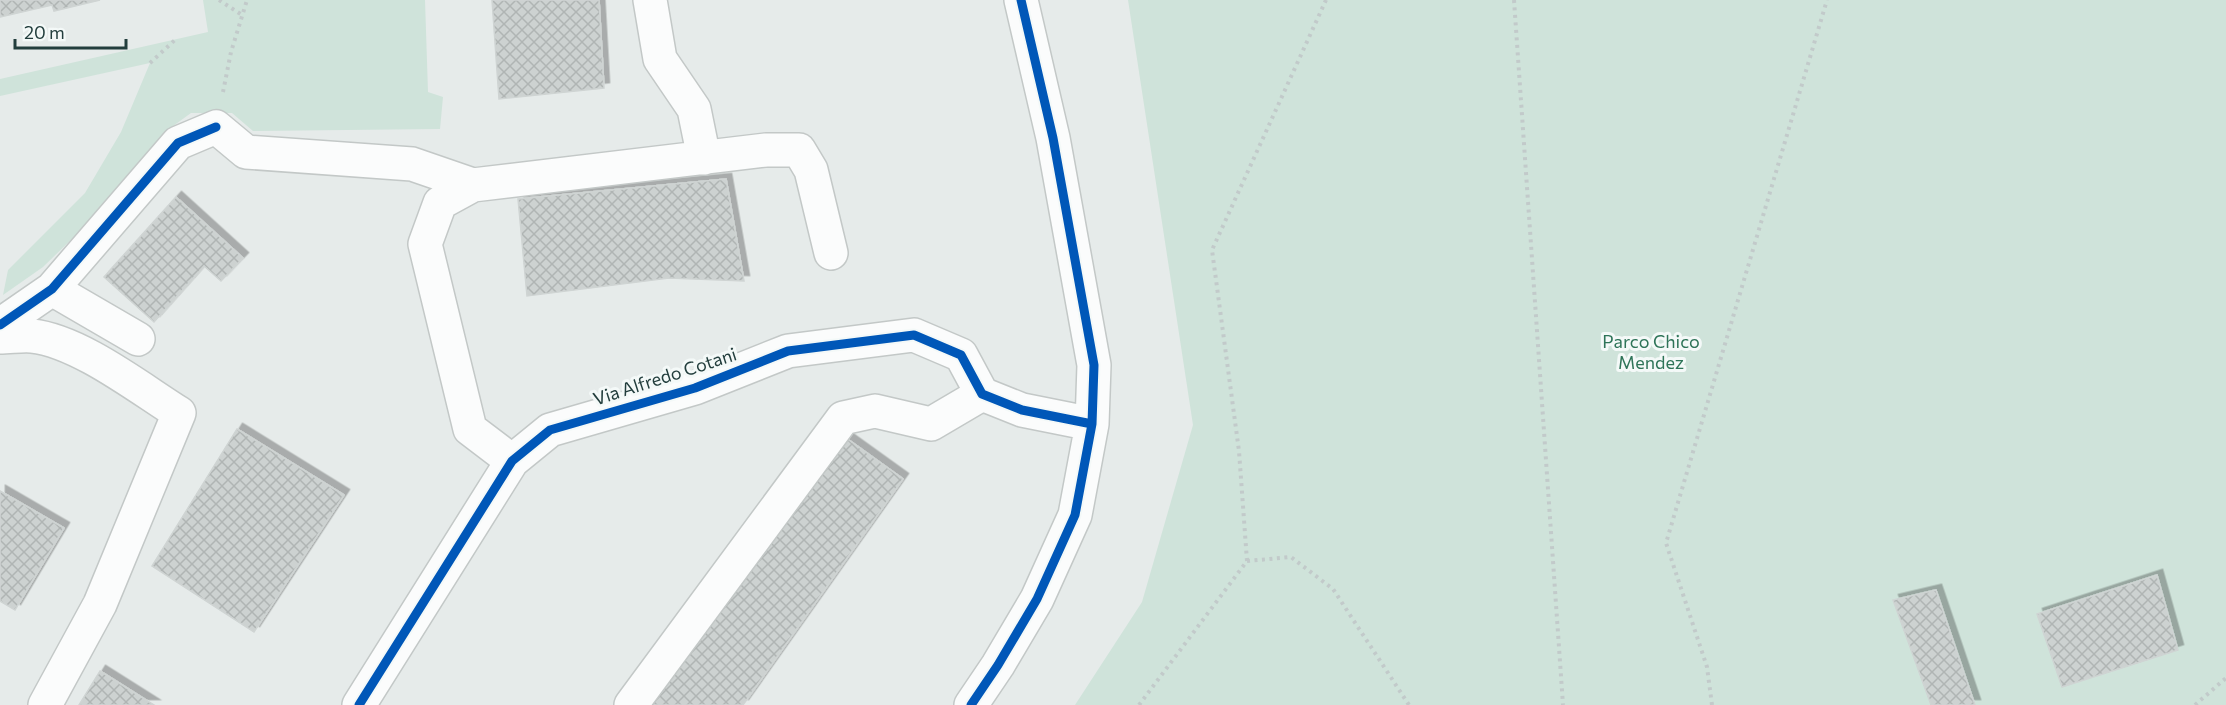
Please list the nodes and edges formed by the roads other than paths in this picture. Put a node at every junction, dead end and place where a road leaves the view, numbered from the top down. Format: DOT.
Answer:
graph roads {
  1 [pos="651,0"];
  2 [pos="1021,0"];
  3 [pos="704,158"];
  4 [pos="473,185"];
  5 [pos="831,253"];
  6 [pos="52,289"];
  7 [pos="0,325"];
  8 [pos="0,337"];
  9 [pos="138,339"];
  10 [pos="982,394"];
  11 [pos="1092,423"];
  12 [pos="512,461"];
  13 [pos="45,705"];
  14 [pos="359,705"];
  15 [pos="631,705"];
  16 [pos="971,705"];
  1 -- 3 [label="street"];
  2 -- 11 [label="street"];
  3 -- 4 [label="street"];
  3 -- 5 [label="street"];
  4 -- 6 [label="street"];
  4 -- 12 [label="street"];
  6 -- 7 [label="street"];
  6 -- 9 [label="street"];
  8 -- 13 [label="street"];
  10 -- 11 [label="street"];
  10 -- 12 [label="street, Via Alfredo Cotani"];
  10 -- 15 [label="street"];
  11 -- 16 [label="street"];
  12 -- 14 [label="street, Via Alfredo Cotani"];
}
